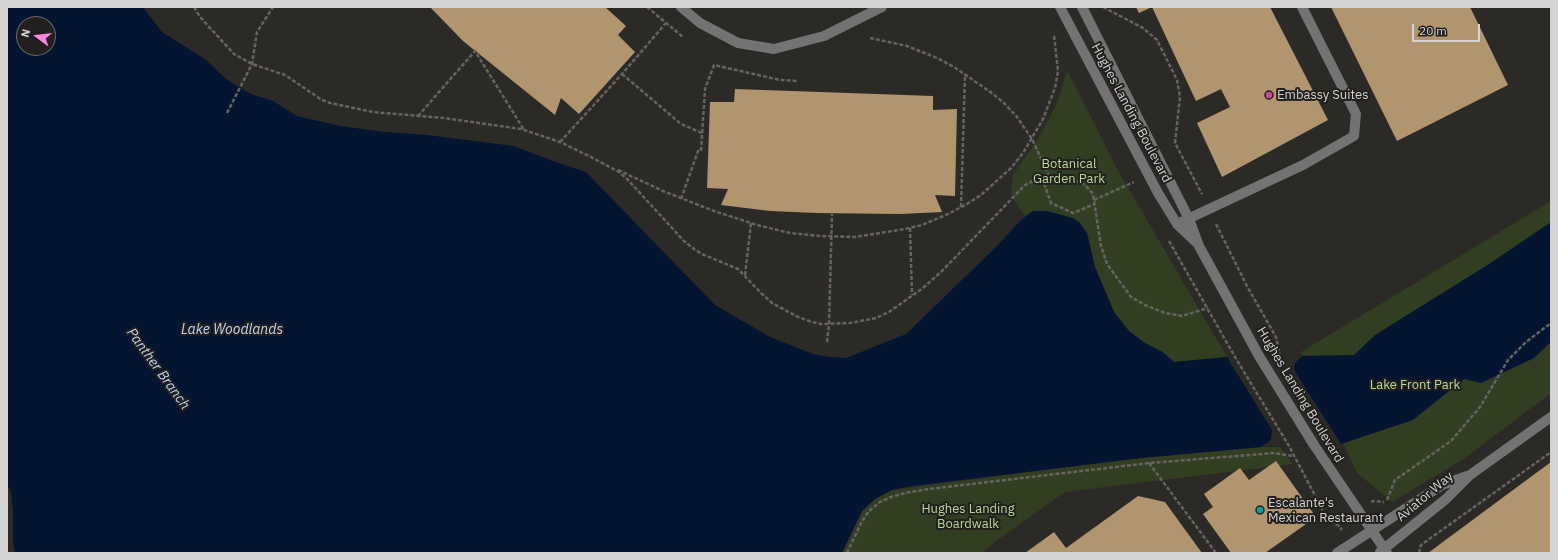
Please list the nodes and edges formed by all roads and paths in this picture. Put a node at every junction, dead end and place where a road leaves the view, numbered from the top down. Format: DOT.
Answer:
graph roads {
  1 [pos="194,7"];
  2 [pos="273,7"];
  3 [pos="647,7"];
  4 [pos="681,7"];
  5 [pos="882,7"];
  6 [pos="1060,7"];
  7 [pos="1082,7"];
  8 [pos="1103,7"];
  9 [pos="1302,7"];
  10 [pos="666,23"];
  11 [pos="683,38"];
  12 [pos="870,38"];
  13 [pos="1057,50"];
  14 [pos="252,64"];
  15 [pos="622,74"];
  16 [pos="966,74"];
  17 [pos="798,81"];
  18 [pos="227,113"];
  19 [pos="418,116"];
  20 [pos="524,130"];
  21 [pos="702,133"];
  22 [pos="1032,139"];
  23 [pos="560,142"];
  24 [pos="607,165"];
  25 [pos="1049,176"];
  26 [pos="1042,178"];
  27 [pos="1135,181"];
  28 [pos="681,199"];
  29 [pos="1094,202"];
  30 [pos="961,208"];
  31 [pos="1209,209"];
  32 [pos="832,214"];
  33 [pos="1189,219"];
  34 [pos="751,223"];
  35 [pos="1177,224"];
  36 [pos="910,228"];
  37 [pos="1199,246"];
  38 [pos="745,276"];
  39 [pos="912,296"];
  40 [pos="1208,308"];
  41 [pos="1551,323"];
  42 [pos="829,324"];
  43 [pos="827,342"];
  44 [pos="1280,356"];
  45 [pos="1235,357"];
  46 [pos="1551,417"];
  47 [pos="1551,452"];
  48 [pos="1293,456"];
  49 [pos="1149,463"];
  50 [pos="1470,475"];
  51 [pos="1386,503"];
  52 [pos="1371,531"];
  53 [pos="1352,543"];
  54 [pos="1383,551"];
  55 [pos="847,553"];
  56 [pos="1216,553"];
  57 [pos="1337,553"];
  58 [pos="1419,553"];
  1 -- 14 [label="path"];
  2 -- 14 [label="path"];
  3 -- 10 [label="path"];
  4 -- 5 [label="street"];
  6 -- 35 [label="street, Hughes Landing Boulevard"];
  7 -- 33 [label="street, Hughes Landing Boulevard"];
  8 -- 31 [label="path"];
  9 -- 31 [label="street"];
  10 -- 11 [label="path"];
  10 -- 15 [label="path"];
  12 -- 16 [label="path"];
  13 -- 22 [label="path"];
  14 -- 18 [label="path"];
  14 -- 19 [label="path"];
  15 -- 21 [label="path"];
  15 -- 23 [label="path"];
  16 -- 22 [label="path"];
  16 -- 30 [label="path"];
  17 -- 21 [label="path"];
  19 -- 20 [label="path"];
  19 -- 20 [label="path"];
  20 -- 23 [label="path"];
  21 -- 28 [label="path"];
  22 -- 25 [label="path"];
  22 -- 30 [label="path"];
  23 -- 24 [label="path"];
  24 -- 28 [label="path"];
  24 -- 38 [label="path"];
  25 -- 26 [label="path"];
  25 -- 29 [label="path"];
  26 -- 29 [label="path"];
  26 -- 39 [label="path"];
  27 -- 29 [label="path"];
  28 -- 34 [label="path"];
  29 -- 40 [label="path"];
  30 -- 36 [label="path"];
  31 -- 33 [label="street"];
  31 -- 44 [label="path"];
  32 -- 42 [label="path"];
  33 -- 35 [label="street"];
  33 -- 37 [label="street, Hughes Landing Boulevard"];
  34 -- 36 [label="path"];
  34 -- 38 [label="path"];
  35 -- 37 [label="street, Hughes Landing Boulevard"];
  36 -- 39 [label="path"];
  37 -- 52 [label="street, Hughes Landing Boulevard"];
  38 -- 42 [label="path"];
  39 -- 42 [label="path"];
  41 -- 51 [label="path"];
  42 -- 43 [label="path"];
  45 -- 48 [label="path"];
  46 -- 50 [label="street, Aviator Way"];
  47 -- 58 [label="path"];
  48 -- 49 [label="path"];
  48 -- 53 [label="path"];
  49 -- 55 [label="path"];
  49 -- 56 [label="path"];
  50 -- 52 [label="street, Aviator Way"];
  50 -- 54 [label="street, Aviator Way"];
  52 -- 53 [label="street, Aviator Way"];
  52 -- 54 [label="street, Hughes Landing Boulevard"];
  53 -- 57 [label="street, Aviator Way"];
}
